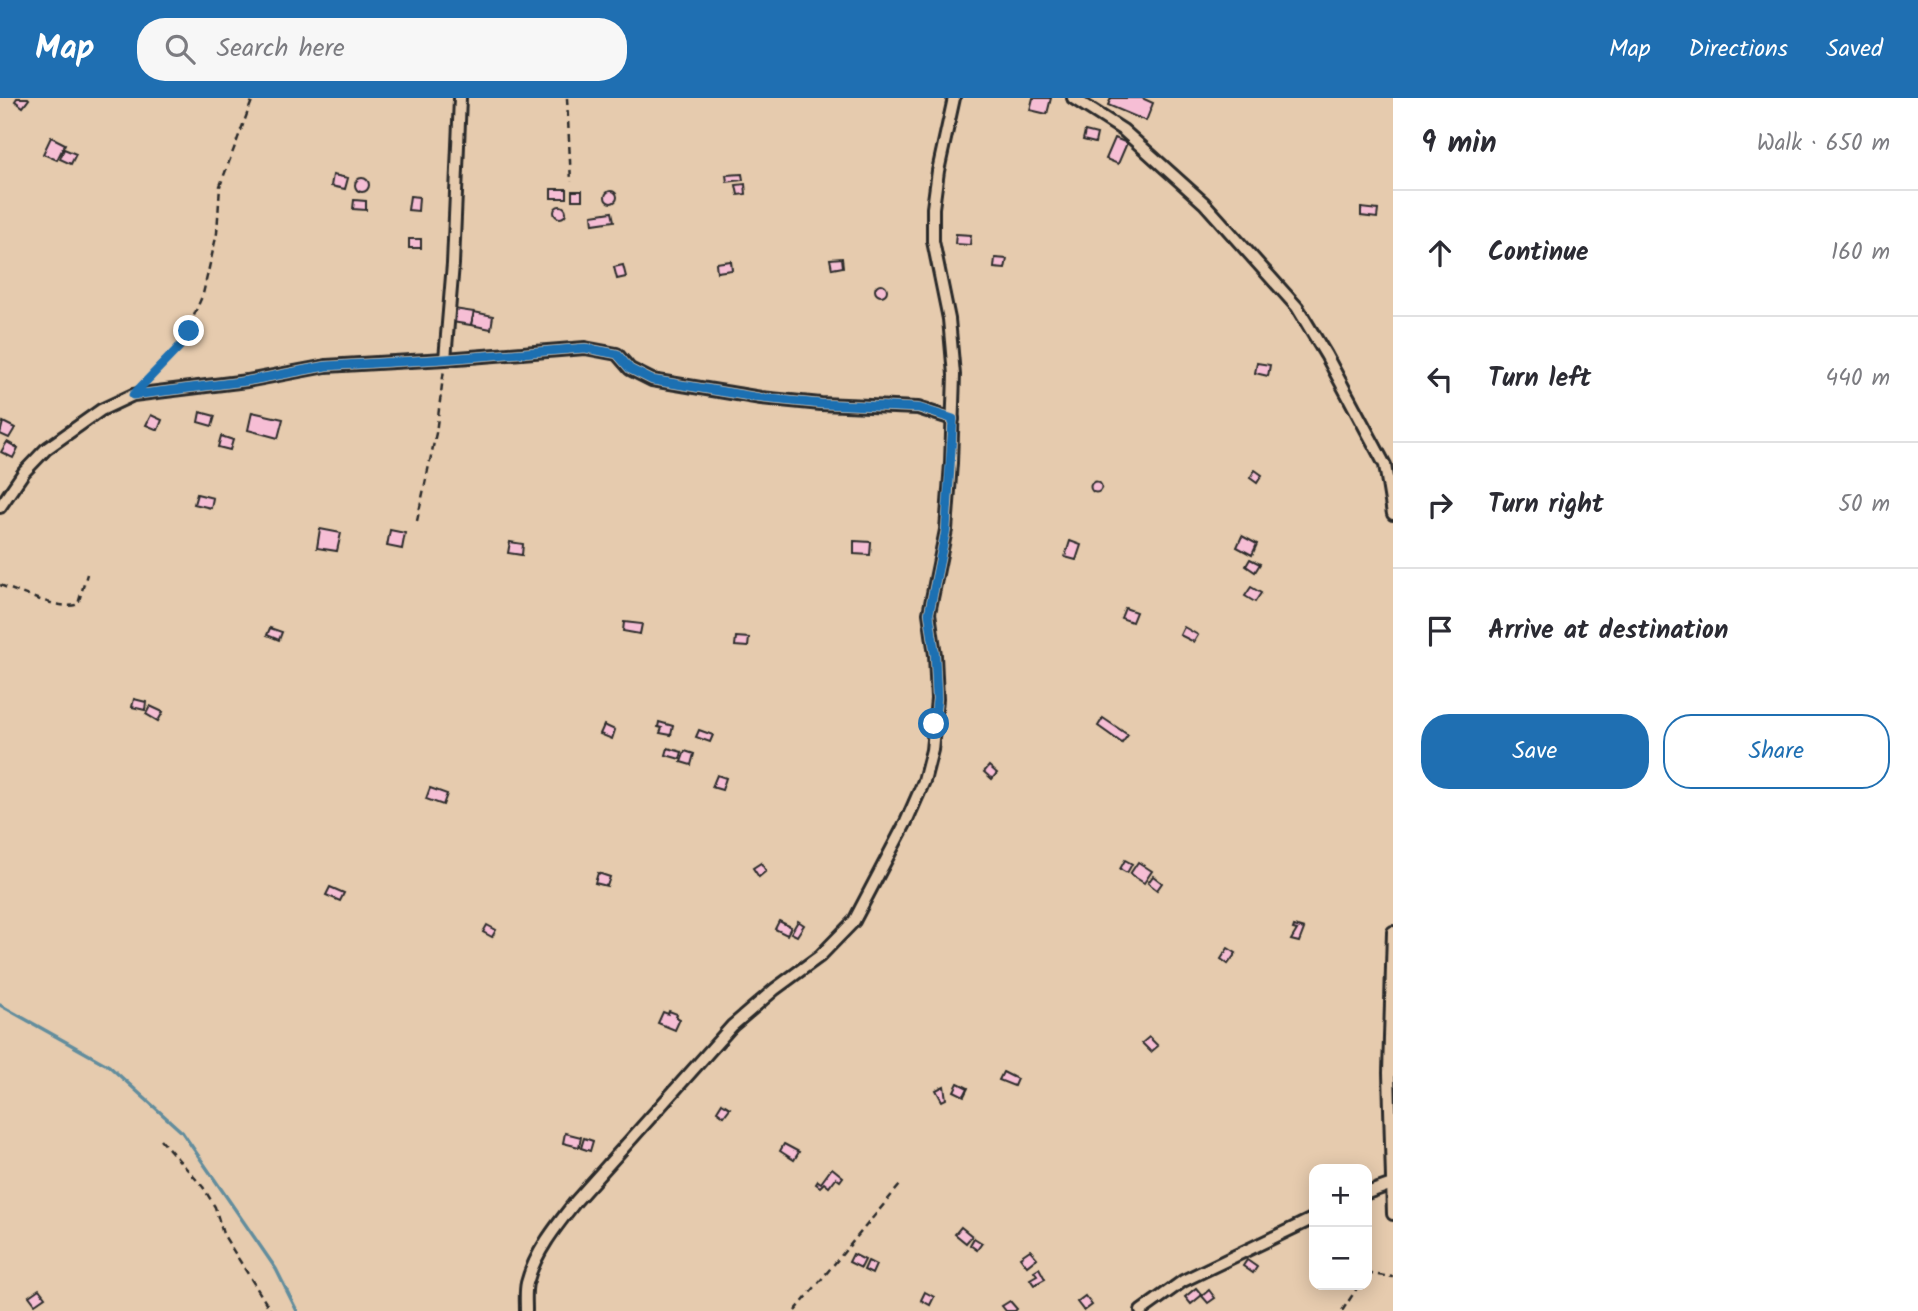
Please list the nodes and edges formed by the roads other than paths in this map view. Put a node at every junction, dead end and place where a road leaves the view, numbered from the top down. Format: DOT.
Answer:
graph roads {
  1 [pos="460,98"];
  2 [pos="954,98"];
  3 [pos="1073,98"];
  4 [pos="445,359"];
  5 [pos="953,419"];
  6 [pos="0,507"];
  7 [pos="1393,514"];
  8 [pos="1393,932"];
  9 [pos="1392,1184"];
  10 [pos="1372,1192"];
  11 [pos="1393,1214"];
  12 [pos="1309,1220"];
  13 [pos="526,1311"];
  14 [pos="1141,1311"];
  1 -- 4 [label="street"];
  2 -- 5 [label="street"];
  3 -- 7 [label="street"];
  4 -- 5 [label="street"];
  4 -- 6 [label="street"];
  5 -- 13 [label="street"];
  8 -- 9 [label="street"];
  9 -- 10 [label="street"];
  9 -- 11 [label="street"];
  12 -- 14 [label="street"];
}
